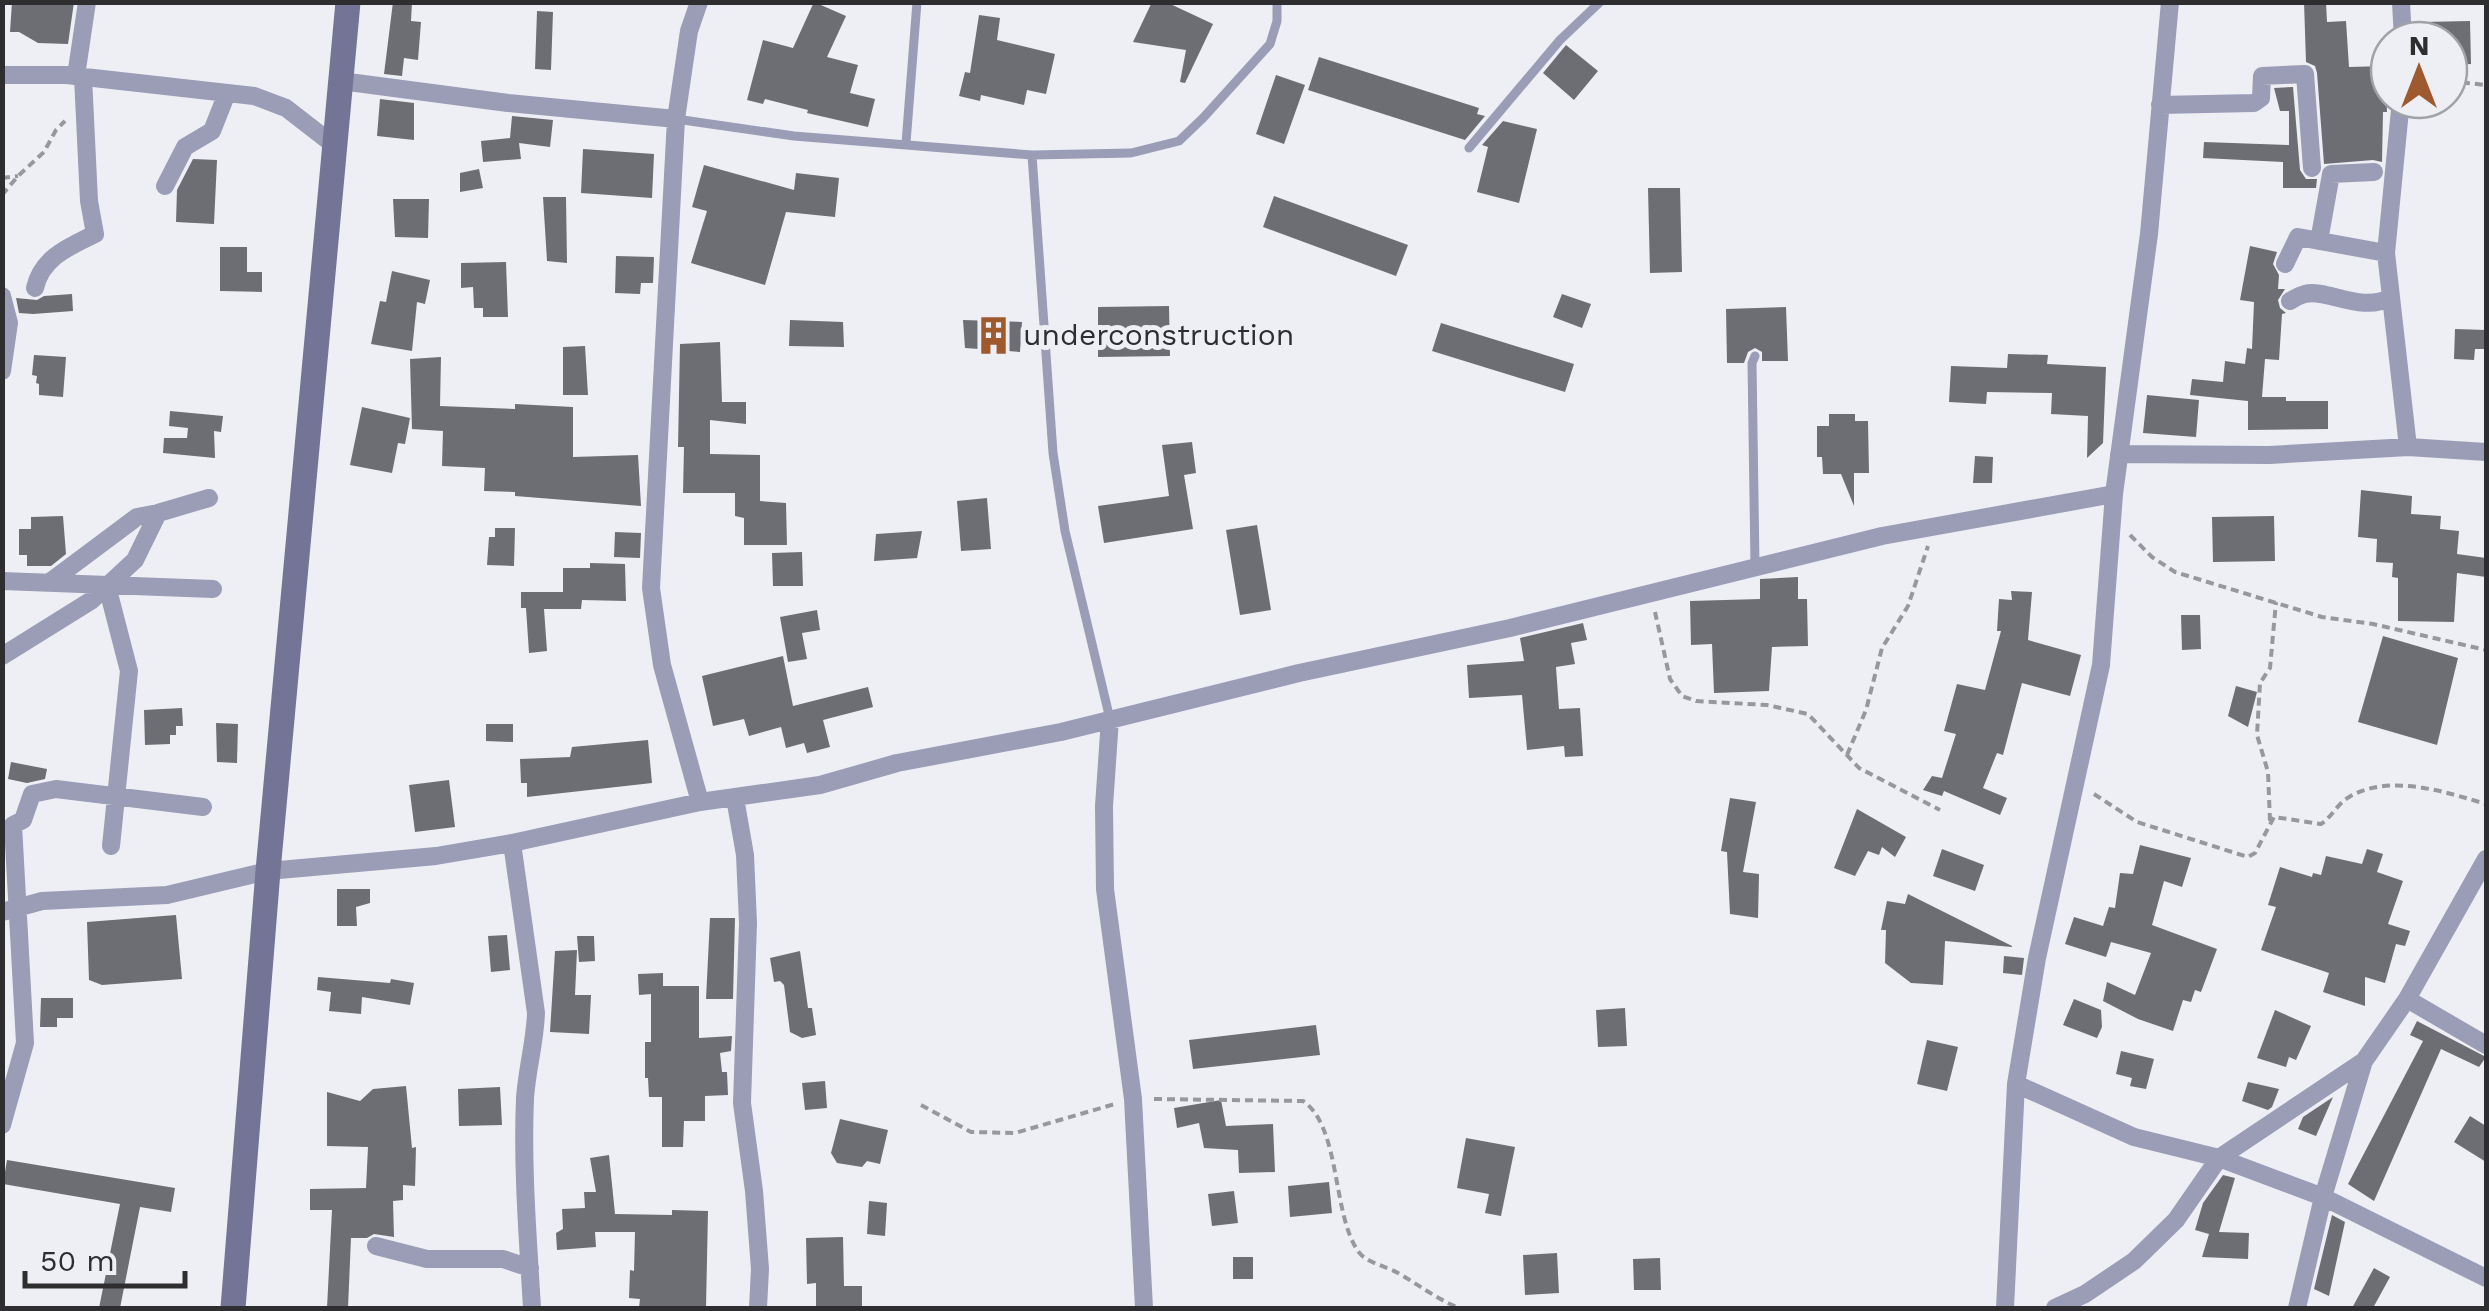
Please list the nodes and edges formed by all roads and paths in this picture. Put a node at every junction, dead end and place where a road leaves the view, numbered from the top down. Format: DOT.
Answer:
graph roads {
  1 [pos="88,2"];
  2 [pos="348,2"];
  3 [pos="698,2"];
  4 [pos="917,2"];
  5 [pos="1277,2"];
  6 [pos="1600,2"];
  7 [pos="2170,2"];
  8 [pos="2,76"];
  9 [pos="80,77"];
  10 [pos="341,81"];
  11 [pos="228,93"];
  12 [pos="2160,104"];
  13 [pos="70,114"];
  14 [pos="676,118"];
  15 [pos="2399,120"];
  16 [pos="906,143"];
  17 [pos="335,146"];
  18 [pos="1469,148"];
  19 [pos="1032,155"];
  20 [pos="2312,168"];
  21 [pos="2374,172"];
  22 [pos="18,176"];
  23 [pos="2,178"];
  24 [pos="165,186"];
  25 [pos="2,194"];
  26 [pos="2318,240"];
  27 [pos="2386,253"];
  28 [pos="2285,264"];
  29 [pos="35,288"];
  30 [pos="2,296"];
  31 [pos="2391,297"];
  32 [pos="2290,300"];
  33 [pos="1755,356"];
  34 [pos="2,371"];
  35 [pos="2408,447"];
  36 [pos="2486,452"];
  37 [pos="2119,454"];
  38 [pos="2114,494"];
  39 [pos="209,498"];
  40 [pos="158,513"];
  41 [pos="2112,518"];
  42 [pos="1934,526"];
  43 [pos="1755,565"];
  44 [pos="2,580"];
  45 [pos="50,582"];
  46 [pos="107,586"];
  47 [pos="213,589"];
  48 [pos="1645,596"];
  49 [pos="2276,602"];
  50 [pos="2486,650"];
  51 [pos="2,656"];
  52 [pos="1110,720"];
  53 [pos="1847,755"];
  54 [pos="2076,784"];
  55 [pos="116,796"];
  56 [pos="735,798"];
  57 [pos="700,802"];
  58 [pos="2486,804"];
  59 [pos="203,806"];
  60 [pos="1940,810"];
  61 [pos="2270,822"];
  62 [pos="512,844"];
  63 [pos="112,846"];
  64 [pos="2486,859"];
  65 [pos="268,871"];
  66 [pos="9,910"];
  67 [pos="2407,1000"];
  68 [pos="2486,1046"];
  69 [pos="2364,1061"];
  70 [pos="2016,1084"];
  71 [pos="1134,1099"];
  72 [pos="921,1105"];
  73 [pos="2,1125"];
  74 [pos="2219,1158"];
  75 [pos="2324,1197"];
  76 [pos="376,1246"];
  77 [pos="530,1268"];
  78 [pos="2486,1278"];
  79 [pos="232,1308"];
  80 [pos="532,1308"];
  81 [pos="758,1308"];
  82 [pos="1144,1308"];
  83 [pos="1459,1308"];
  84 [pos="2005,1308"];
  85 [pos="2054,1308"];
  86 [pos="2296,1308"];
  1 -- 9 [label="street"];
  2 -- 10 [label="main road"];
  3 -- 14 [label="street"];
  4 -- 16 [label="lane"];
  5 -- 19 [label="lane"];
  6 -- 18 [label="lane"];
  7 -- 12 [label="street"];
  8 -- 9 [label="street"];
  9 -- 11 [label="street"];
  9 -- 29 [label="street"];
  10 -- 14 [label="street"];
  10 -- 17 [label="main road"];
  11 -- 17 [label="street"];
  11 -- 24 [label="street"];
  12 -- 20 [label="street"];
  12 -- 37 [label="street"];
  13 -- 22 [label="path"];
  14 -- 16 [label="lane"];
  14 -- 57 [label="street"];
  15 -- 27 [label="street"];
  16 -- 19 [label="lane"];
  17 -- 65 [label="main road"];
  19 -- 52 [label="lane"];
  21 -- 26 [label="street"];
  22 -- 23 [label="path"];
  22 -- 25 [label="path"];
  26 -- 27 [label="street"];
  26 -- 28 [label="street"];
  27 -- 31 [label="street"];
  30 -- 34 [label="street"];
  31 -- 32 [label="street"];
  31 -- 35 [label="street"];
  33 -- 43 [label="lane"];
  35 -- 36 [label="street"];
  35 -- 37 [label="street"];
  37 -- 38 [label="street"];
  38 -- 41 [label="street"];
  38 -- 42 [label="street"];
  39 -- 40 [label="street"];
  40 -- 45 [label="street"];
  40 -- 46 [label="street"];
  41 -- 49 [label="path"];
  41 -- 54 [label="street"];
  42 -- 43 [label="street"];
  42 -- 53 [label="path"];
  43 -- 48 [label="street"];
  44 -- 45 [label="street"];
  45 -- 46 [label="street"];
  46 -- 47 [label="street"];
  46 -- 51 [label="street"];
  46 -- 55 [label="street"];
  48 -- 52 [label="street"];
  48 -- 53 [label="path"];
  49 -- 50 [label="path"];
  49 -- 61 [label="path"];
  52 -- 56 [label="street"];
  52 -- 71 [label="street"];
  53 -- 60 [label="path"];
  54 -- 61 [label="path"];
  54 -- 70 [label="street"];
  55 -- 59 [label="street"];
  55 -- 63 [label="street"];
  55 -- 66 [label="street"];
  56 -- 57 [label="street"];
  56 -- 81 [label="street"];
  57 -- 62 [label="street"];
  58 -- 61 [label="path"];
  62 -- 65 [label="street"];
  62 -- 77 [label="street"];
  64 -- 67 [label="street"];
  65 -- 66 [label="street"];
  65 -- 79 [label="main road"];
  66 -- 73 [label="street"];
  67 -- 68 [label="street"];
  67 -- 69 [label="street"];
  69 -- 74 [label="street"];
  69 -- 75 [label="street"];
  70 -- 74 [label="street"];
  70 -- 84 [label="street"];
  71 -- 72 [label="path"];
  71 -- 82 [label="street"];
  71 -- 83 [label="path"];
  74 -- 75 [label="street"];
  74 -- 85 [label="street"];
  75 -- 78 [label="street"];
  75 -- 86 [label="street"];
  76 -- 77 [label="street"];
  77 -- 80 [label="street"];
}
